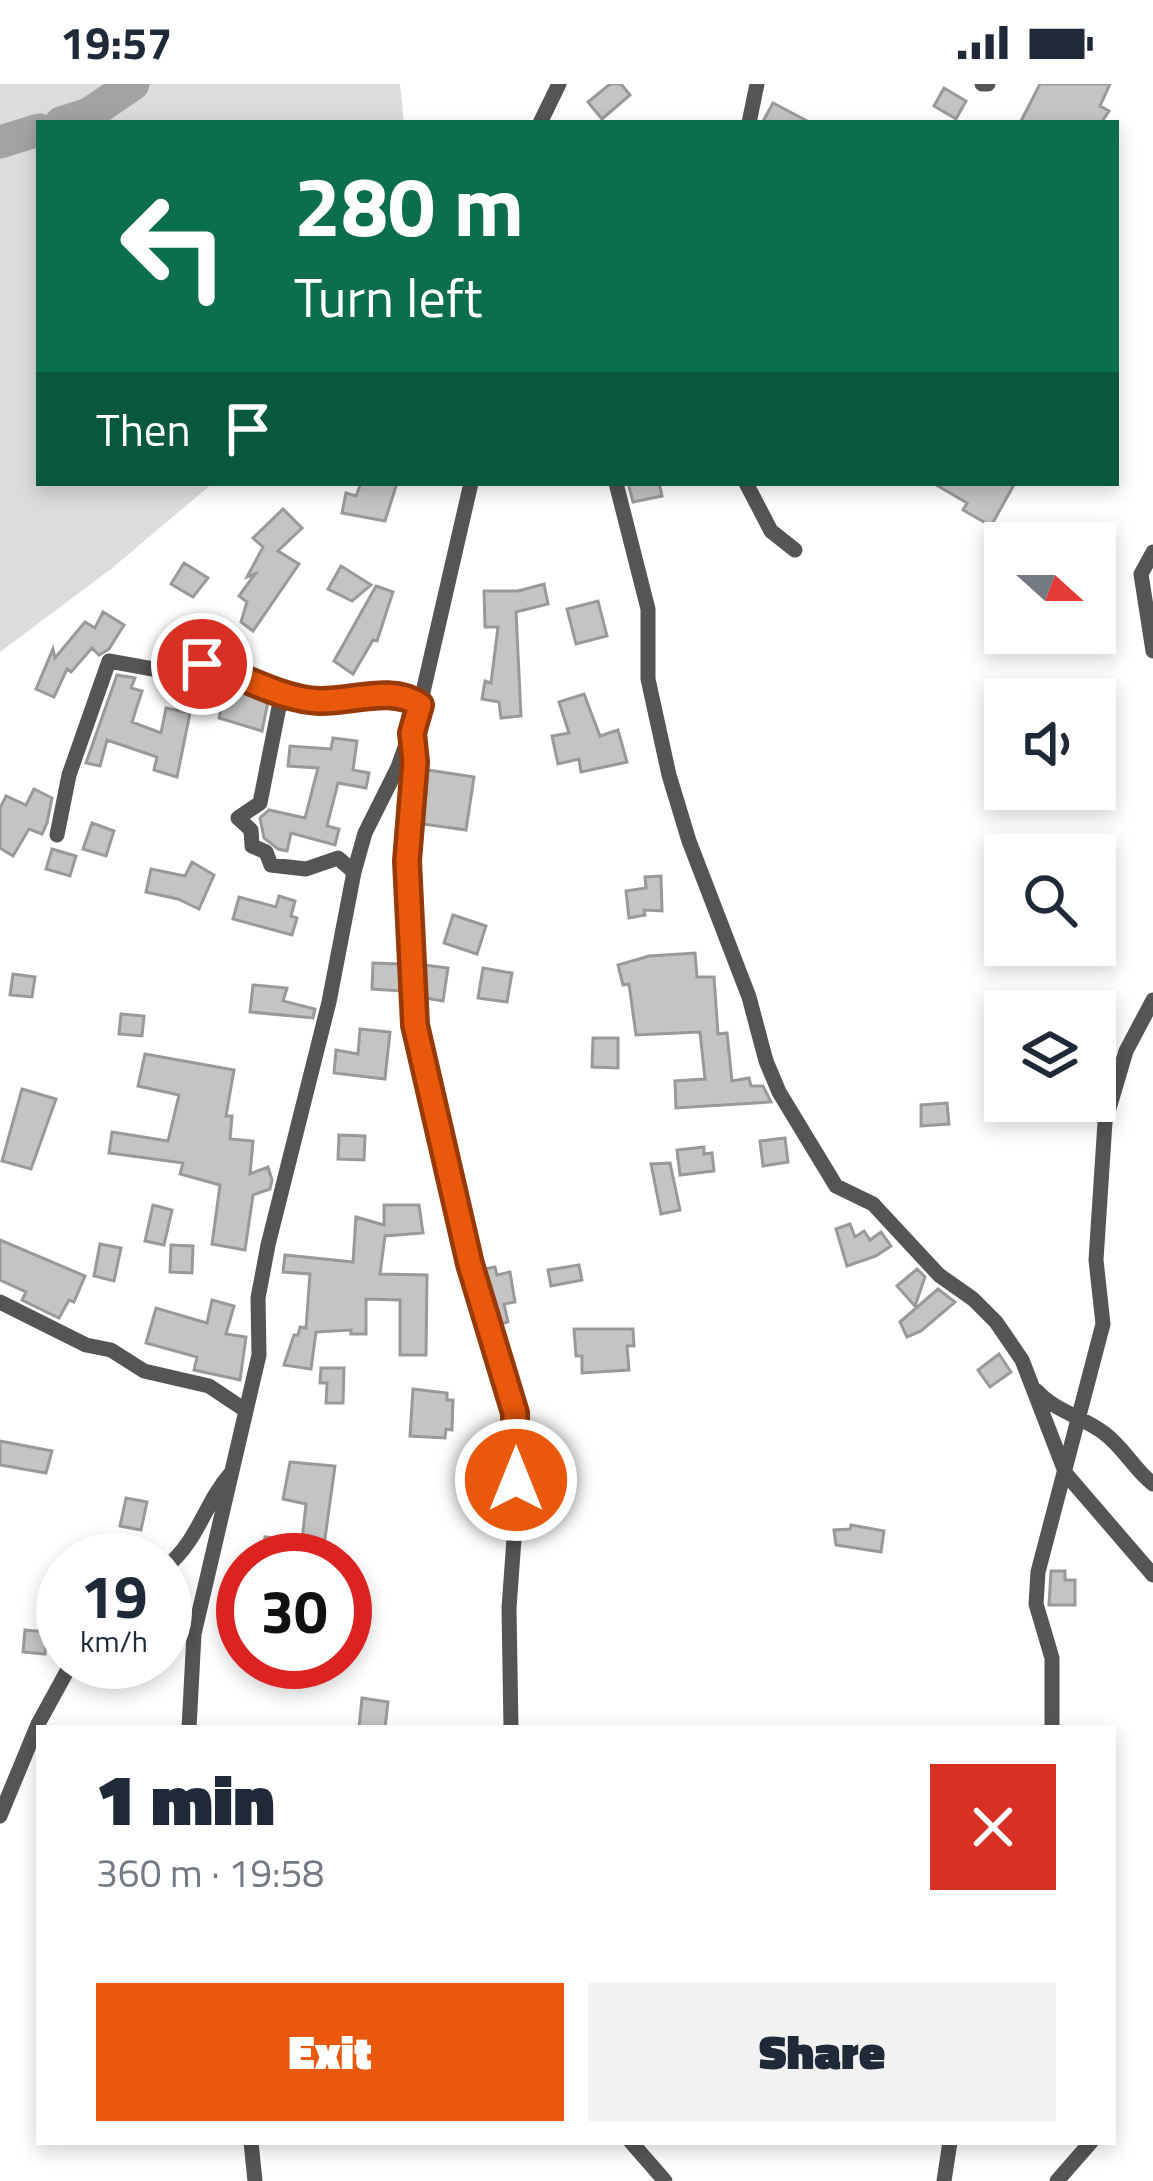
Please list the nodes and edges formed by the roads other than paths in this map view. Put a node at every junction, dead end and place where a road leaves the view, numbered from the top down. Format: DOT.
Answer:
graph roads {
  1 [pos="560,84"];
  2 [pos="757,84"];
  3 [pos="542,120"];
  4 [pos="750,120"];
  5 [pos="470,486"];
  6 [pos="617,486"];
  7 [pos="748,486"];
  8 [pos="795,550"];
  9 [pos="1153,553"];
  10 [pos="1153,651"];
  11 [pos="290,697"];
  12 [pos="420,705"];
  13 [pos="412,733"];
  14 [pos="57,835"];
  15 [pos="354,872"];
  16 [pos="1153,1000"];
  17 [pos="0,1302"];
  18 [pos="1035,1388"];
  19 [pos="245,1409"];
  20 [pos="1078,1415"];
  21 [pos="233,1471"];
  22 [pos="1066,1474"];
  23 [pos="1153,1484"];
  24 [pos="192,1540"];
  25 [pos="1153,1575"];
  26 [pos="57,1689"];
  27 [pos="38,1725"];
  28 [pos="189,1725"];
  29 [pos="511,1725"];
  30 [pos="1052,1725"];
  31 [pos="36,1729"];
  32 [pos="0,1816"];
  33 [pos="251,2145"];
  34 [pos="634,2145"];
  35 [pos="950,2145"];
  36 [pos="1088,2145"];
  37 [pos="255,2181"];
  38 [pos="665,2181"];
  39 [pos="944,2181"];
  40 [pos="1057,2181"];
  1 -- 3 [label="street"];
  2 -- 4 [label="street"];
  5 -- 12 [label="street"];
  6 -- 18 [label="street"];
  7 -- 8 [label="street"];
  9 -- 10 [label="street"];
  11 -- 12 [label="street"];
  11 -- 14 [label="street"];
  11 -- 15 [label="street"];
  12 -- 13 [label="street"];
  13 -- 15 [label="street"];
  13 -- 29 [label="street"];
  15 -- 19 [label="street"];
  16 -- 20 [label="street"];
  17 -- 19 [label="street"];
  18 -- 20 [label="street"];
  18 -- 22 [label="street"];
  19 -- 21 [label="street"];
  20 -- 22 [label="street"];
  20 -- 23 [label="street"];
  21 -- 24 [label="street"];
  21 -- 28 [label="street"];
  22 -- 25 [label="street"];
  22 -- 30 [label="street"];
  26 -- 27 [label="street"];
  31 -- 32 [label="street"];
  33 -- 37 [label="street"];
  34 -- 38 [label="street"];
  35 -- 39 [label="street"];
  36 -- 40 [label="street"];
}
